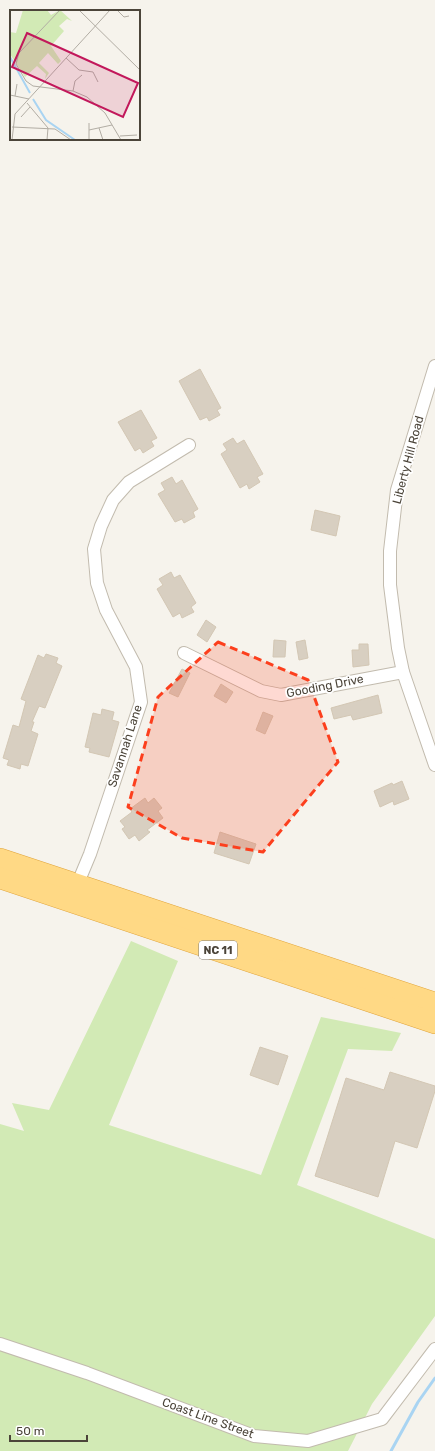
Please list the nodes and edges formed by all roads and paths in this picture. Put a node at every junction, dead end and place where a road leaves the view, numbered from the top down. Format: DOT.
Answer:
graph roads {
  1 [pos="435,366"];
  2 [pos="189,445"];
  3 [pos="184,653"];
  4 [pos="403,672"];
  5 [pos="435,765"];
  6 [pos="0,859"];
  7 [pos="0,878"];
  8 [pos="75,893"];
  9 [pos="435,1003"];
  10 [pos="435,1024"];
  11 [pos="0,1344"];
  12 [pos="435,1349"];
  1 -- 4 [label="street, Liberty Hill Road"];
  2 -- 8 [label="street, Savannah Lane"];
  3 -- 4 [label="street, Gooding Drive"];
  4 -- 5 [label="street, Liberty Hill Road"];
  6 -- 8 [label="highway, NC 11"];
  7 -- 8 [label="highway, NC 11"];
  8 -- 9 [label="highway, NC 11"];
  8 -- 10 [label="highway, NC 11"];
  11 -- 12 [label="street, Coast Line Street"];
}
